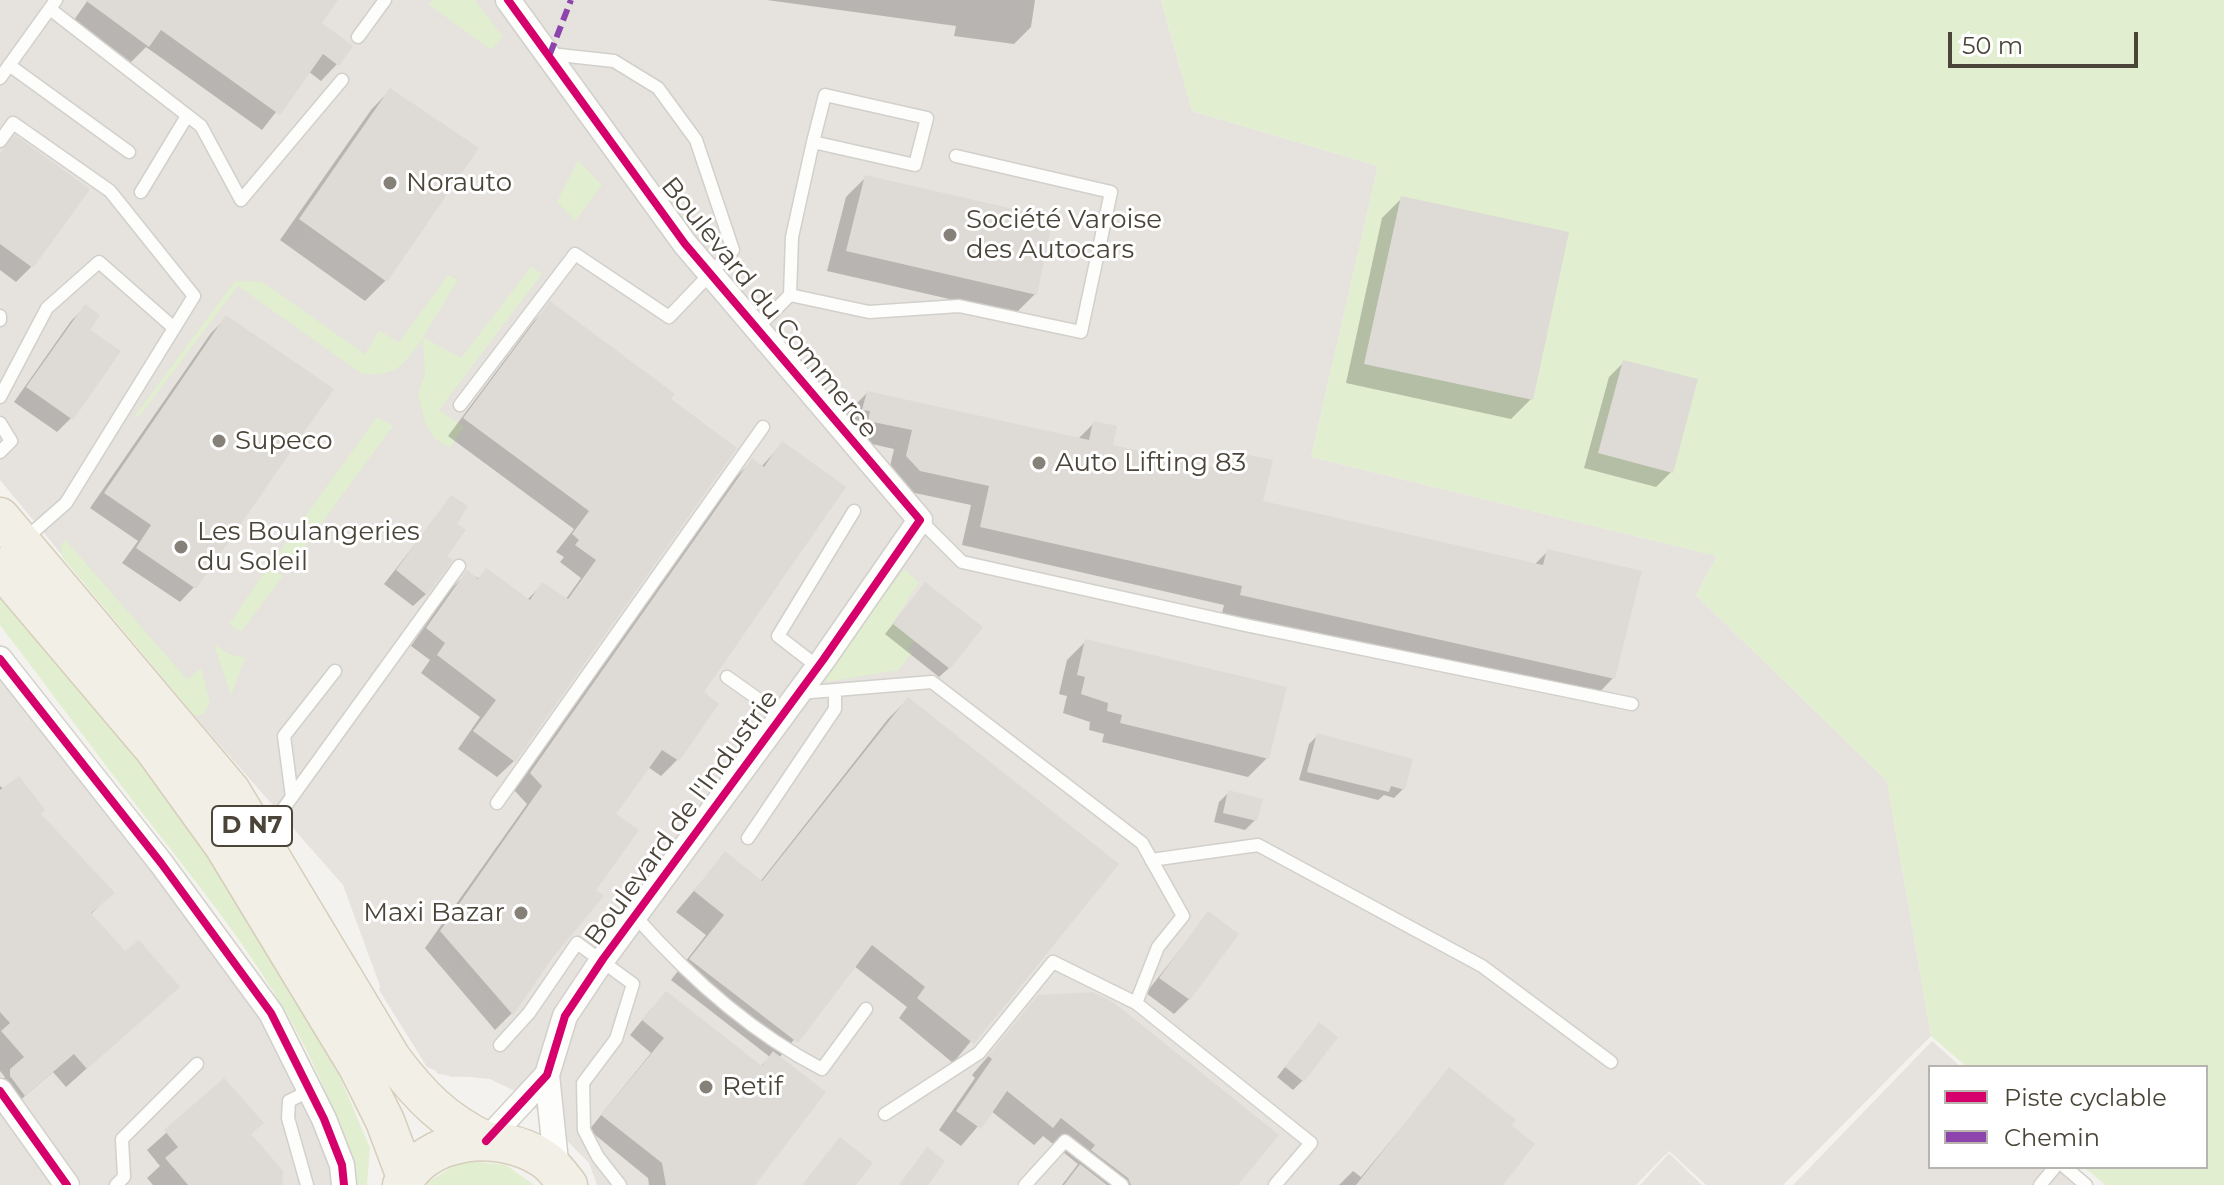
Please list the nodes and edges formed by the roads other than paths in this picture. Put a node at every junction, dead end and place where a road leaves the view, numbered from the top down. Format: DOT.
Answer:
graph roads {
  1 [pos="385,0"];
  2 [pos="508,0"];
  3 [pos="53,4"];
  4 [pos="358,37"];
  5 [pos="550,54"];
  6 [pos="9,65"];
  7 [pos="0,78"];
  8 [pos="342,80"];
  9 [pos="187,116"];
  10 [pos="0,141"];
  11 [pos="813,142"];
  12 [pos="129,152"];
  13 [pos="956,156"];
  14 [pos="141,192"];
  15 [pos="709,273"];
  16 [pos="790,295"];
  17 [pos="174,328"];
  18 [pos="756,329"];
  19 [pos="0,397"];
  20 [pos="460,405"];
  21 [pos="0,423"];
  22 [pos="763,427"];
  23 [pos="0,452"];
  24 [pos="854,511"];
  25 [pos="920,520"];
  26 [pos="7,542"];
  27 [pos="459,566"];
  28 [pos="0,659"];
  29 [pos="818,667"];
  30 [pos="335,671"];
  31 [pos="727,677"];
  32 [pos="835,690"];
  33 [pos="799,693"];
  34 [pos="1632,704"];
  35 [pos="782,716"];
  36 [pos="292,797"];
  37 [pos="497,803"];
  38 [pos="258,835"];
  39 [pos="748,838"];
  40 [pos="1151,860"];
  41 [pos="635,916"];
  42 [pos="603,959"];
  43 [pos="1136,1003"];
  44 [pos="866,1009"];
  45 [pos="500,1045"];
  46 [pos="1611,1062"];
  47 [pos="197,1064"];
  48 [pos="547,1075"];
  49 [pos="311,1090"];
  50 [pos="0,1091"];
  51 [pos="885,1114"];
  52 [pos="486,1141"];
  53 [pos="2053,1169"];
  54 [pos="2067,1169"];
  55 [pos="562,1178"];
  56 [pos="404,1181"];
  57 [pos="67,1185"];
  58 [pos="116,1185"];
  59 [pos="307,1185"];
  60 [pos="344,1185"];
  61 [pos="620,1185"];
  62 [pos="1025,1185"];
  63 [pos="1122,1185"];
  64 [pos="1275,1185"];
  65 [pos="2040,1185"];
  66 [pos="2086,1185"];
  1 -- 4 [label="lane"];
  2 -- 5 [label="street, Boulevard du Commerce"];
  3 -- 6 [label="lane"];
  3 -- 9 [label="lane"];
  5 -- 15 [label="street, Boulevard du Commerce"];
  5 -- 15 [label="lane"];
  6 -- 7 [label="lane"];
  6 -- 12 [label="lane"];
  8 -- 9 [label="lane"];
  9 -- 14 [label="lane"];
  10 -- 17 [label="lane"];
  11 -- 11 [label="lane"];
  11 -- 16 [label="lane"];
  13 -- 16 [label="lane"];
  15 -- 18 [label="street, Boulevard du Commerce"];
  15 -- 20 [label="lane"];
  16 -- 18 [label="lane"];
  17 -- 19 [label="lane"];
  17 -- 26 [label="lane"];
  18 -- 25 [label="street, Boulevard du Commerce"];
  21 -- 23 [label="lane"];
  22 -- 37 [label="lane"];
  24 -- 29 [label="lane"];
  25 -- 29 [label="street, Boulevard de l'Industrie"];
  25 -- 34 [label="lane"];
  26 -- 38 [label="main road, D N7"];
  26 -- 56 [label="main road, D N7"];
  27 -- 36 [label="lane"];
  28 -- 49 [label="street"];
  29 -- 33 [label="street, Boulevard de l'Industrie"];
  30 -- 36 [label="lane"];
  31 -- 35 [label="lane"];
  32 -- 33 [label="lane"];
  32 -- 39 [label="lane"];
  32 -- 40 [label="lane"];
  33 -- 35 [label="street, Boulevard de l'Industrie"];
  35 -- 41 [label="street, Boulevard de l'Industrie"];
  36 -- 38 [label="lane"];
  38 -- 52 [label="main road, D N7"];
  40 -- 43 [label="lane"];
  40 -- 46 [label="lane"];
  41 -- 42 [label="street, Boulevard de l'Industrie"];
  41 -- 44 [label="lane"];
  42 -- 45 [label="lane"];
  42 -- 48 [label="street, Boulevard de l'Industrie"];
  42 -- 61 [label="lane"];
  43 -- 51 [label="lane"];
  43 -- 64 [label="lane"];
  47 -- 58 [label="lane"];
  48 -- 52 [label="street, Boulevard de l'Industrie"];
  48 -- 55 [label="street, Boulevard de l'Industrie"];
  49 -- 59 [label="lane"];
  49 -- 60 [label="street"];
  50 -- 57 [label="street"];
  52 -- 55 [label="main road"];
  52 -- 56 [label="main road"];
  53 -- 65 [label="lane"];
  54 -- 66 [label="lane"];
  62 -- 63 [label="lane"];
}
